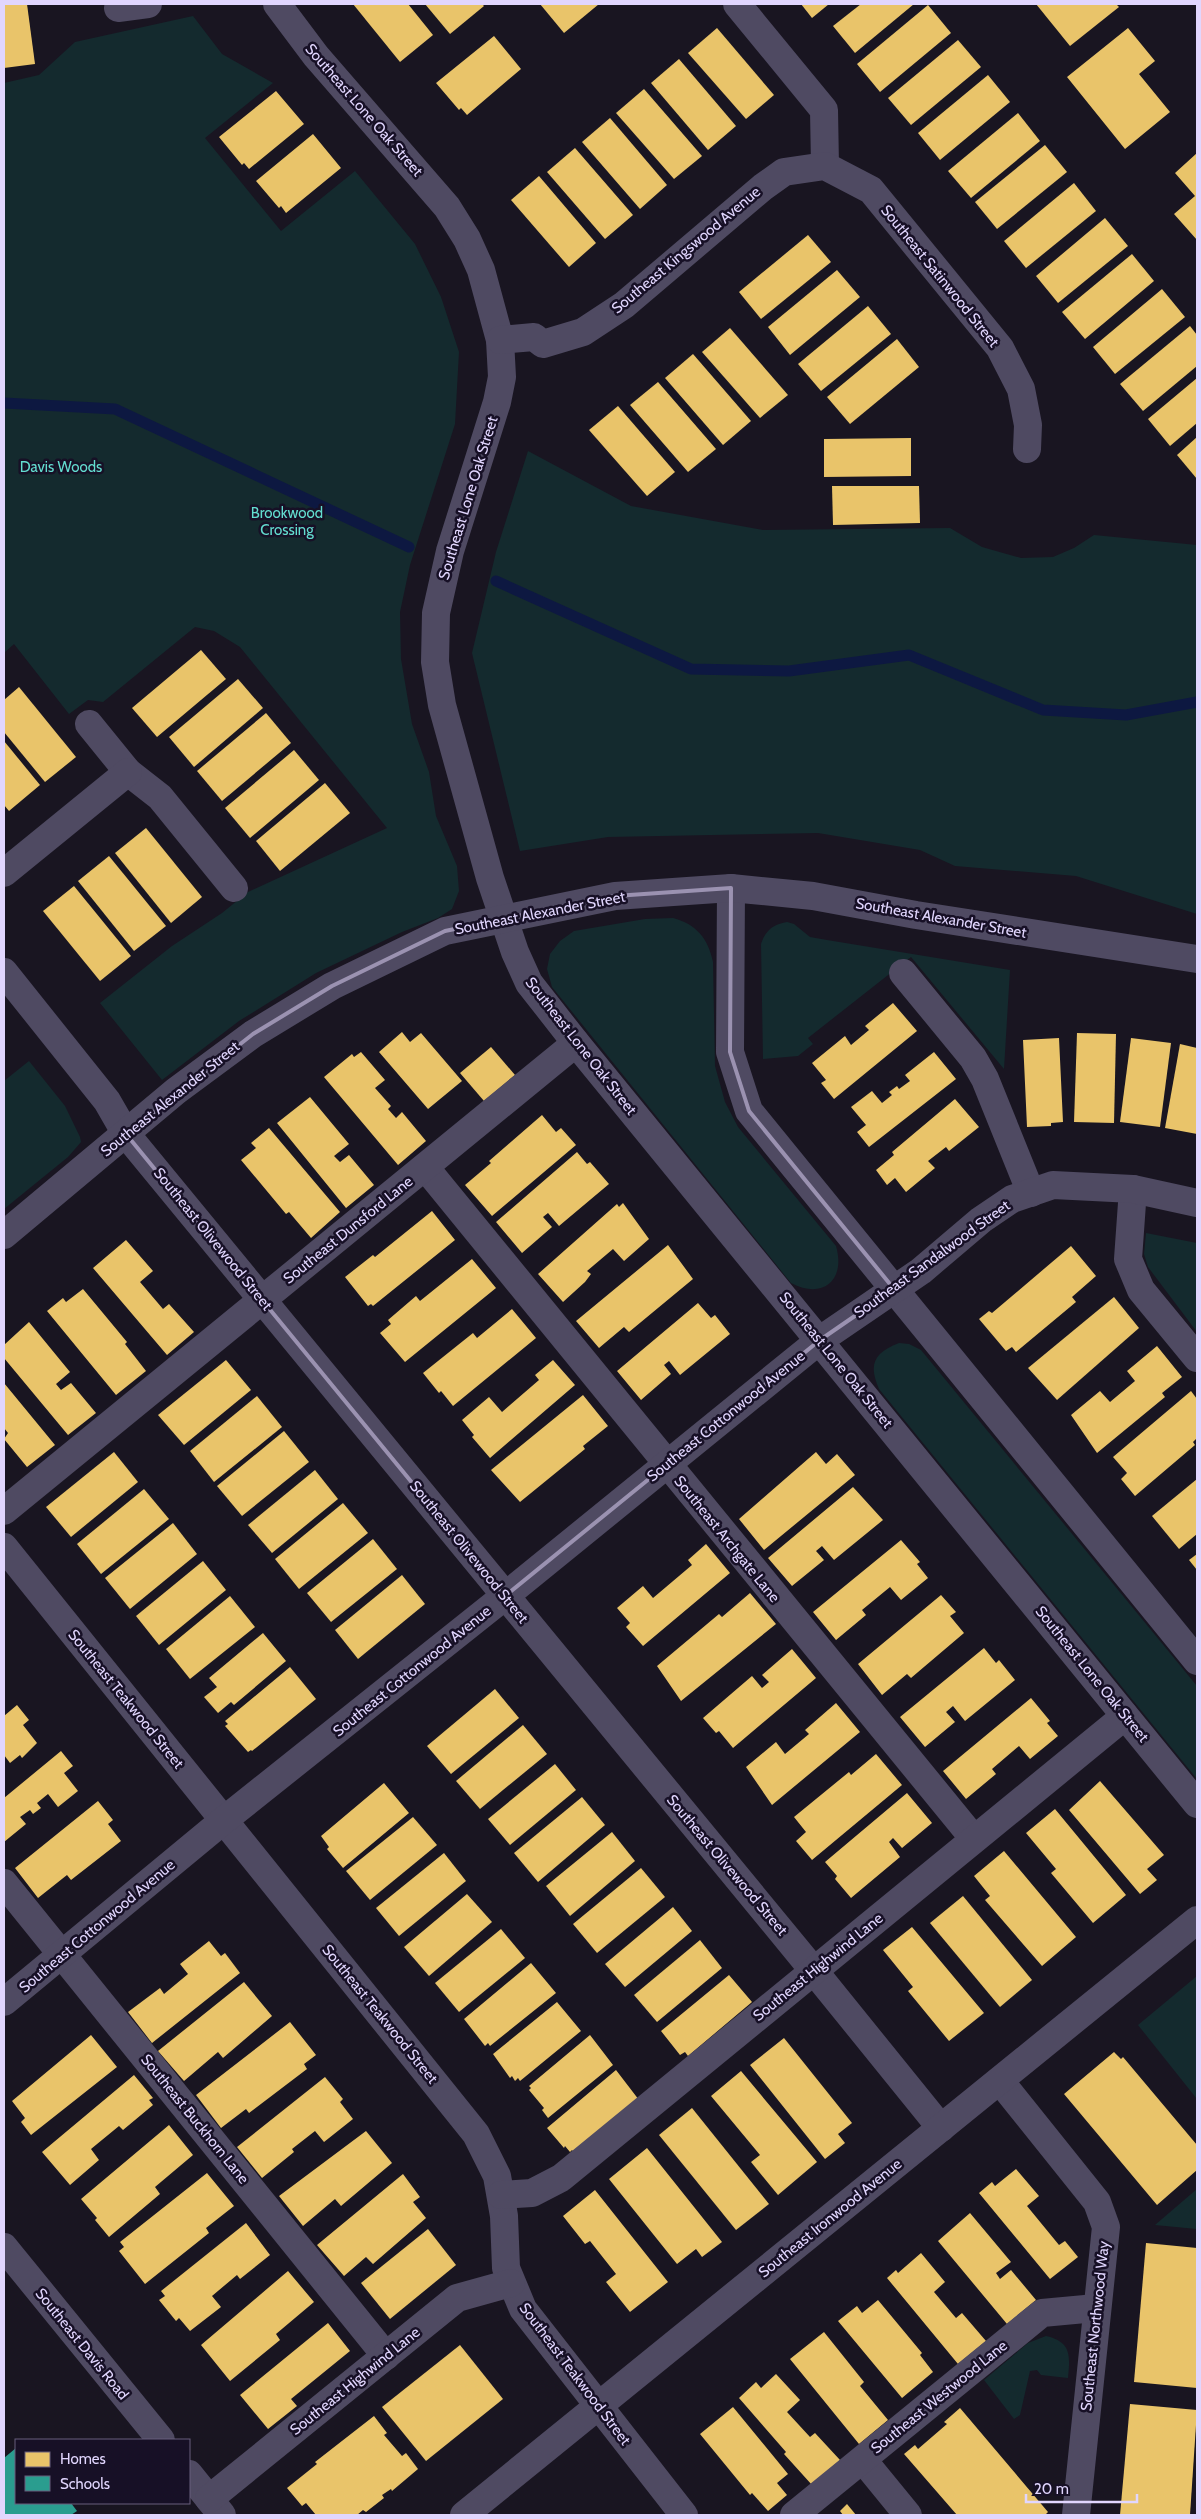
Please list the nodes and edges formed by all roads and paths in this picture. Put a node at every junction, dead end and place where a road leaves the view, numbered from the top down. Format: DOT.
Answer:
graph roads {
  1 [pos="148,4"];
  2 [pos="277,4"];
  3 [pos="738,4"];
  4 [pos="118,8"];
  5 [pos="825,166"];
  6 [pos="500,340"];
  7 [pos="1027,449"];
  8 [pos="89,724"];
  9 [pos="128,772"];
  10 [pos="4,872"];
  11 [pos="234,888"];
  12 [pos="731,888"];
  13 [pos="504,919"];
  14 [pos="1197,959"];
  15 [pos="4,972"];
  16 [pos="903,973"];
  17 [pos="576,1043"];
  18 [pos="126,1134"];
  19 [pos="425,1167"];
  20 [pos="1133,1189"];
  21 [pos="1031,1193"];
  22 [pos="1197,1203"];
  23 [pos="4,1235"];
  24 [pos="894,1288"];
  25 [pos="262,1300"];
  26 [pos="820,1340"];
  27 [pos="1197,1358"];
  28 [pos="666,1464"];
  29 [pos="4,1511"];
  30 [pos="4,1547"];
  31 [pos="505,1596"];
  32 [pos="1197,1661"];
  33 [pos="1125,1716"];
  34 [pos="1197,1804"];
  35 [pos="224,1820"];
  36 [pos="974,1839"];
  37 [pos="4,1883"];
  38 [pos="1197,1920"];
  39 [pos="62,1954"];
  40 [pos="814,1971"];
  41 [pos="4,2002"];
  42 [pos="1000,2081"];
  43 [pos="941,2128"];
  44 [pos="501,2195"];
  45 [pos="4,2247"];
  46 [pos="511,2283"];
  47 [pos="1096,2308"];
  48 [pos="386,2356"];
  49 [pos="597,2406"];
  50 [pos="160,2439"];
  51 [pos="863,2460"];
  52 [pos="190,2475"];
  53 [pos="215,2507"];
  54 [pos="464,2515"];
  55 [pos="684,2515"];
  56 [pos="794,2515"];
  57 [pos="908,2515"];
  58 [pos="1076,2515"];
  1 -- 4 [label="street"];
  2 -- 6 [label="street, Southeast Lone Oak Street"];
  3 -- 5 [label="street"];
  5 -- 6 [label="street, Southeast Kingswood Avenue"];
  5 -- 7 [label="street, Southeast Satinwood Street"];
  6 -- 13 [label="street, Southeast Lone Oak Street"];
  8 -- 9 [label="street"];
  9 -- 10 [label="street"];
  9 -- 11 [label="street"];
  12 -- 13 [label="street, Southeast Alexander Street"];
  12 -- 14 [label="street, Southeast Alexander Street"];
  12 -- 24 [label="street"];
  13 -- 17 [label="street, Southeast Lone Oak Street"];
  13 -- 18 [label="street, Southeast Alexander Street"];
  15 -- 18 [label="street, Southeast Olivewood Street"];
  16 -- 21 [label="street"];
  17 -- 19 [label="street, Southeast Dunsford Lane"];
  17 -- 26 [label="street, Southeast Lone Oak Street"];
  18 -- 23 [label="street, Southeast Alexander Street"];
  18 -- 25 [label="street, Southeast Olivewood Street"];
  19 -- 25 [label="street, Southeast Dunsford Lane"];
  19 -- 28 [label="street, Southeast Archgate Lane"];
  20 -- 21 [label="street, Southeast Sandalwood Street"];
  20 -- 22 [label="street, Southeast Sandalwood Street"];
  20 -- 27 [label="street"];
  21 -- 24 [label="street, Southeast Sandalwood Street"];
  24 -- 26 [label="street, Southeast Sandalwood Street"];
  24 -- 32 [label="street"];
  25 -- 29 [label="street, Southeast Dunsford Lane"];
  25 -- 31 [label="street, Southeast Olivewood Street"];
  26 -- 28 [label="street, Southeast Cottonwood Avenue"];
  26 -- 33 [label="street, Southeast Lone Oak Street"];
  28 -- 31 [label="street, Southeast Cottonwood Avenue"];
  28 -- 36 [label="street, Southeast Archgate Lane"];
  30 -- 35 [label="street, Southeast Teakwood Street"];
  31 -- 35 [label="street, Southeast Cottonwood Avenue"];
  31 -- 40 [label="street, Southeast Olivewood Street"];
  33 -- 34 [label="street, Southeast Lone Oak Street"];
  33 -- 36 [label="street, Southeast Highwind Lane"];
  35 -- 39 [label="street, Southeast Cottonwood Avenue"];
  35 -- 44 [label="street, Southeast Teakwood Street"];
  36 -- 40 [label="street, Southeast Highwind Lane"];
  37 -- 39 [label="street, Southeast Buckhorn Lane"];
  38 -- 42 [label="street, Southeast Ironwood Avenue"];
  39 -- 41 [label="street, Southeast Cottonwood Avenue"];
  39 -- 48 [label="street, Southeast Buckhorn Lane"];
  40 -- 43 [label="street, Southeast Olivewood Street"];
  40 -- 44 [label="street, Southeast Highwind Lane"];
  42 -- 43 [label="street, Southeast Ironwood Avenue"];
  42 -- 47 [label="street, Southeast Northwood Way"];
  43 -- 49 [label="street, Southeast Ironwood Avenue"];
  44 -- 46 [label="street, Southeast Teakwood Street"];
  45 -- 50 [label="street, Southeast Davis Road"];
  46 -- 48 [label="street, Southeast Highwind Lane"];
  46 -- 49 [label="street, Southeast Teakwood Street"];
  47 -- 51 [label="street, Southeast Westwood Lane"];
  47 -- 58 [label="street, Southeast Northwood Way"];
  48 -- 53 [label="street, Southeast Highwind Lane"];
  49 -- 54 [label="street, Southeast Ironwood Avenue"];
  49 -- 55 [label="street, Southeast Teakwood Street"];
  51 -- 56 [label="street, Southeast Westwood Lane"];
  51 -- 57 [label="street"];
  52 -- 53 [label="street"];
}
